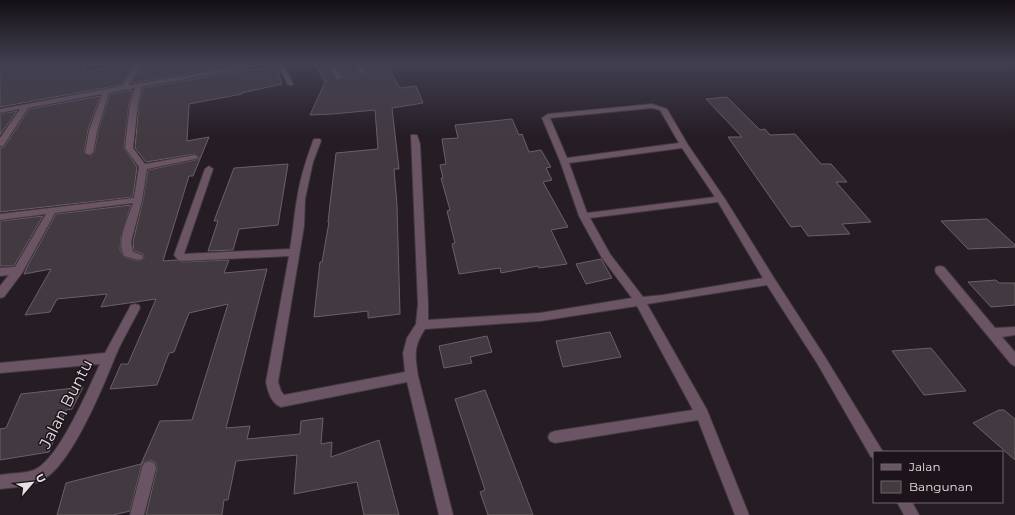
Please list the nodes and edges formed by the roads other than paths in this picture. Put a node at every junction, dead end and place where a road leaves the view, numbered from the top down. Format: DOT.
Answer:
graph roads {
  1 [pos="129,87"];
  2 [pos="138,87"];
  3 [pos="124,88"];
  4 [pos="106,91"];
  5 [pos="26,106"];
  6 [pos="0,111"];
  7 [pos="414,137"];
  8 [pos="317,141"];
  9 [pos="0,144"];
  10 [pos="684,145"];
  11 [pos="89,153"];
  12 [pos="195,157"];
  13 [pos="564,161"];
  14 [pos="143,167"];
  15 [pos="210,169"];
  16 [pos="721,199"];
  17 [pos="138,200"];
  18 [pos="52,211"];
  19 [pos="584,216"];
  20 [pos="0,217"];
  21 [pos="294,252"];
  22 [pos="138,257"];
  23 [pos="18,270"];
  24 [pos="940,270"];
  25 [pos="0,272"];
  26 [pos="770,281"];
  27 [pos="0,294"];
  28 [pos="640,301"];
  29 [pos="135,308"];
  30 [pos="422,325"];
  31 [pos="1015,331"];
  32 [pos="992,333"];
  33 [pos="109,358"];
  34 [pos="1015,361"];
  35 [pos="0,368"];
  36 [pos="412,376"];
  37 [pos="702,414"];
  38 [pos="556,436"];
  39 [pos="875,451"];
  40 [pos="149,468"];
  41 [pos="0,482"];
  42 [pos="905,503"];
  43 [pos="137,515"];
  44 [pos="446,515"];
  45 [pos="742,515"];
  46 [pos="912,515"];
  1 -- 3 [label="street"];
  2 -- 14 [label="street"];
  3 -- 4 [label="street"];
  4 -- 5 [label="street"];
  4 -- 11 [label="street"];
  5 -- 6 [label="street"];
  5 -- 9 [label="street"];
  7 -- 30 [label="street"];
  8 -- 21 [label="street"];
  10 -- 13 [label="street"];
  10 -- 13 [label="street"];
  10 -- 16 [label="street"];
  12 -- 14 [label="street"];
  13 -- 19 [label="street"];
  14 -- 17 [label="street"];
  15 -- 21 [label="street"];
  16 -- 19 [label="street"];
  16 -- 26 [label="street"];
  17 -- 18 [label="street"];
  17 -- 22 [label="street"];
  18 -- 20 [label="street"];
  18 -- 23 [label="street"];
  19 -- 28 [label="street"];
  21 -- 36 [label="street"];
  23 -- 25 [label="street"];
  23 -- 27 [label="street"];
  24 -- 32 [label="street"];
  26 -- 28 [label="street"];
  26 -- 39 [label="street"];
  28 -- 30 [label="street"];
  28 -- 37 [label="street"];
  29 -- 33 [label="street, Jalan Buntu"];
  30 -- 36 [label="street"];
  31 -- 32 [label="street"];
  32 -- 34 [label="street"];
  33 -- 35 [label="street"];
  33 -- 41 [label="street, Jalan Buntu"];
  36 -- 44 [label="street"];
  37 -- 38 [label="street"];
  37 -- 45 [label="street"];
  40 -- 43 [label="street"];
  42 -- 46 [label="street"];
}
